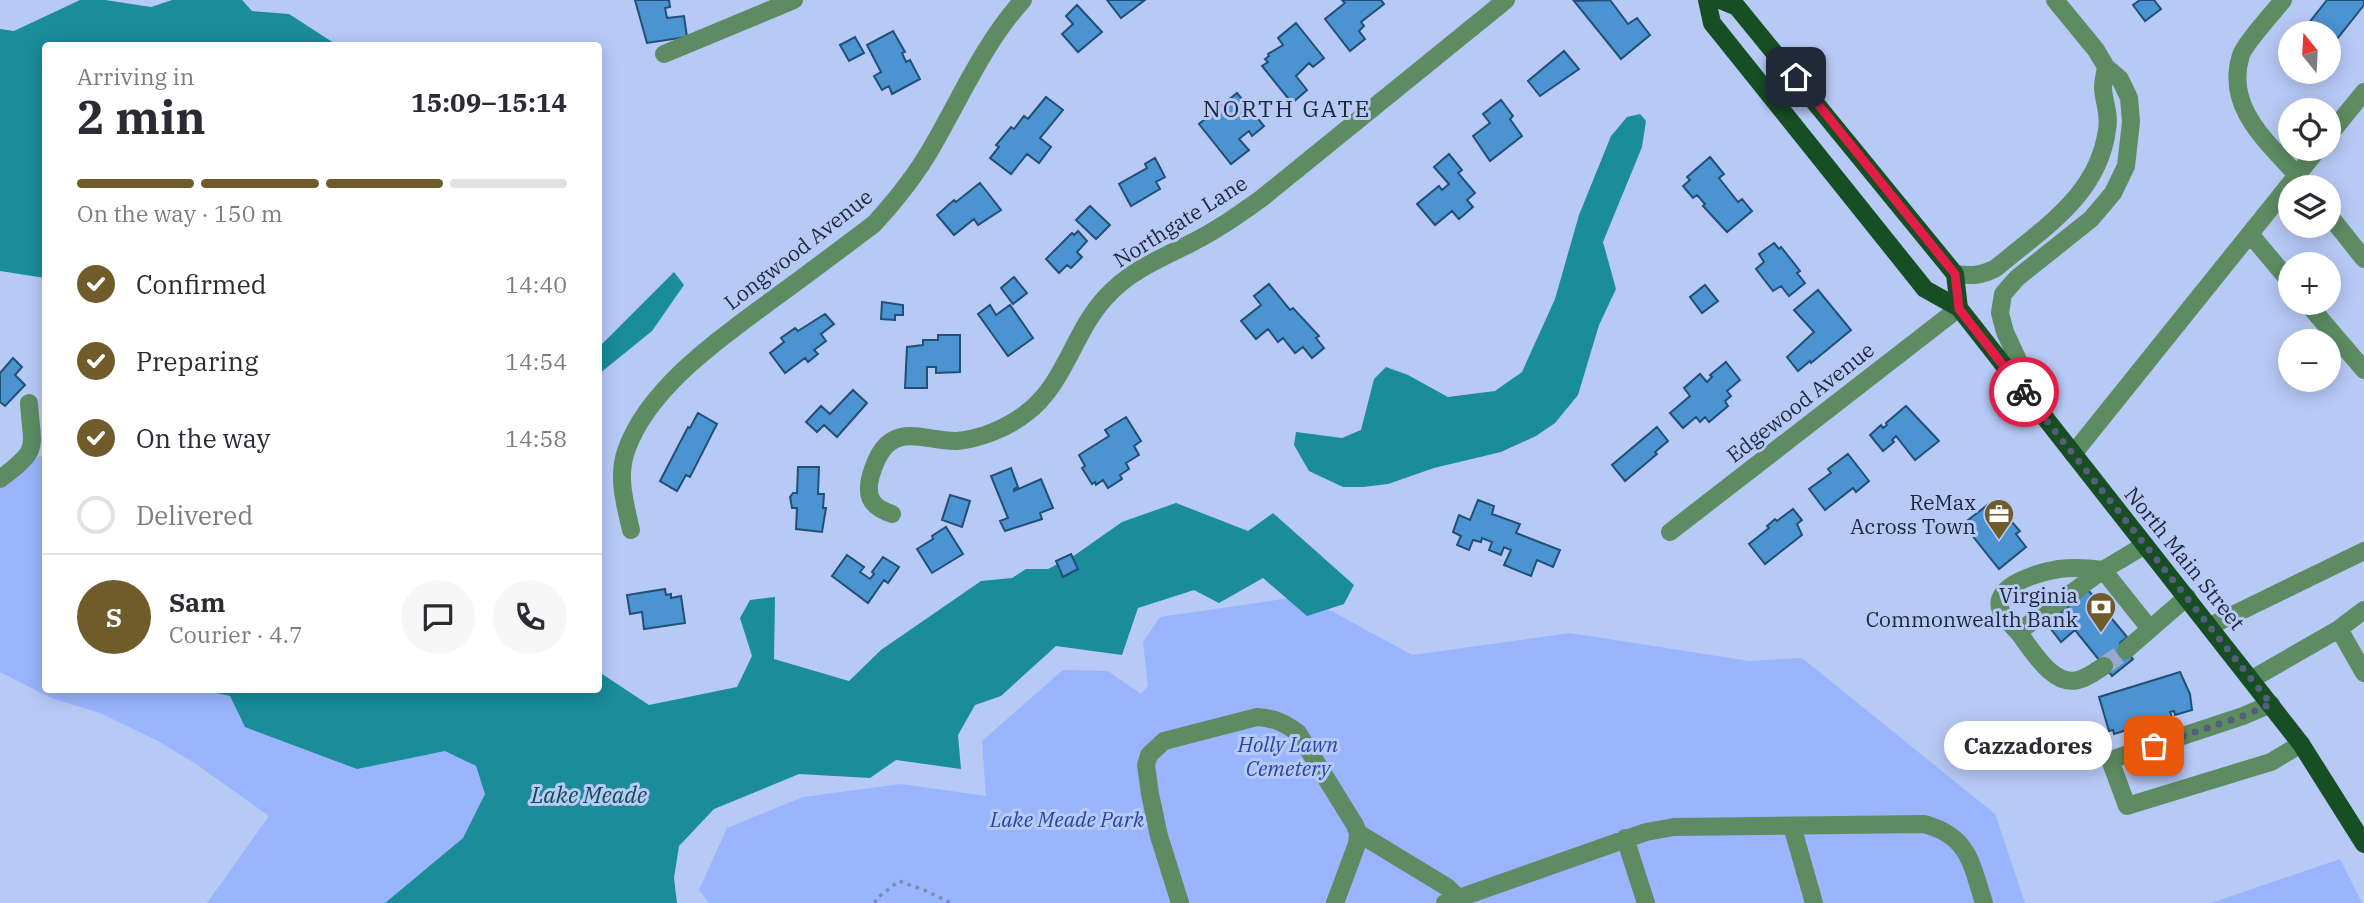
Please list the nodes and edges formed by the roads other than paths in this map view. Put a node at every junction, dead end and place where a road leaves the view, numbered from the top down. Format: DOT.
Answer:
graph roads {
  1 [pos="794,0"];
  2 [pos="1023,0"];
  3 [pos="1506,0"];
  4 [pos="1707,0"];
  5 [pos="1720,0"];
  6 [pos="2055,0"];
  7 [pos="2283,0"];
  8 [pos="664,54"];
  9 [pos="2106,67"];
  10 [pos="2364,92"];
  11 [pos="2341,120"];
  12 [pos="2297,175"];
  13 [pos="2278,205"];
  14 [pos="2341,230"];
  15 [pos="2250,234"];
  16 [pos="2364,259"];
  17 [pos="2278,267"];
  18 [pos="1955,274"];
  19 [pos="1959,309"];
  20 [pos="2317,315"];
  21 [pos="2364,370"];
  22 [pos="29,403"];
  23 [pos="2046,419"];
  24 [pos="2073,454"];
  25 [pos="0,479"];
  26 [pos="892,514"];
  27 [pos="631,530"];
  28 [pos="1670,532"];
  29 [pos="2145,545"];
  30 [pos="2364,551"];
  31 [pos="2103,570"];
  32 [pos="2187,597"];
  33 [pos="2364,610"];
  34 [pos="2210,626"];
  35 [pos="2150,629"];
  36 [pos="2339,629"];
  37 [pos="2018,632"];
  38 [pos="2126,650"];
  39 [pos="2104,667"];
  40 [pos="2364,673"];
  41 [pos="2252,680"];
  42 [pos="2271,704"];
  43 [pos="2301,744"];
  44 [pos="2359,824"];
  45 [pos="1792,825"];
  46 [pos="1358,833"];
  47 [pos="1625,838"];
  48 [pos="2364,844"];
  49 [pos="1456,901"];
  50 [pos="1180,903"];
  51 [pos="1335,903"];
  52 [pos="1646,903"];
  53 [pos="1814,903"];
  54 [pos="1984,903"];
  1 -- 8 [label="street"];
  2 -- 27 [label="street, Longwood Avenue"];
  3 -- 26 [label="street, Northgate Lane"];
  4 -- 19 [label="main road, North Main Street"];
  5 -- 18 [label="main road"];
  6 -- 9 [label="street"];
  7 -- 12 [label="street"];
  9 -- 18 [label="street"];
  9 -- 23 [label="street"];
  10 -- 11 [label="street"];
  13 -- 15 [label="street"];
  14 -- 16 [label="street"];
  15 -- 17 [label="street"];
  15 -- 24 [label="street"];
  18 -- 19 [label="main road"];
  19 -- 23 [label="main road, North Main Street"];
  19 -- 28 [label="street, Edgewood Avenue"];
  20 -- 21 [label="street"];
  22 -- 25 [label="street"];
  23 -- 24 [label="main road, North Main Street"];
  24 -- 29 [label="main road, North Main Street"];
  29 -- 31 [label="street"];
  29 -- 32 [label="main road, North Main Street"];
  30 -- 34 [label="street"];
  31 -- 35 [label="street"];
  31 -- 37 [label="street"];
  31 -- 37 [label="street"];
  32 -- 34 [label="main road, North Main Street"];
  32 -- 35 [label="street"];
  33 -- 36 [label="street"];
  34 -- 41 [label="main road, North Main Street"];
  35 -- 38 [label="street"];
  36 -- 40 [label="street"];
  36 -- 41 [label="street"];
  37 -- 39 [label="street"];
  41 -- 42 [label="main road, North Main Street"];
  42 -- 43 [label="main road, North Main Street"];
  42 -- 43 [label="street"];
  43 -- 44 [label="main road, North Main Street"];
  44 -- 48 [label="main road, North Main Street"];
  45 -- 47 [label="street"];
  45 -- 53 [label="street"];
  45 -- 54 [label="street"];
  46 -- 49 [label="street"];
  46 -- 50 [label="street"];
  46 -- 51 [label="street"];
  47 -- 49 [label="street"];
  47 -- 52 [label="street"];
}
